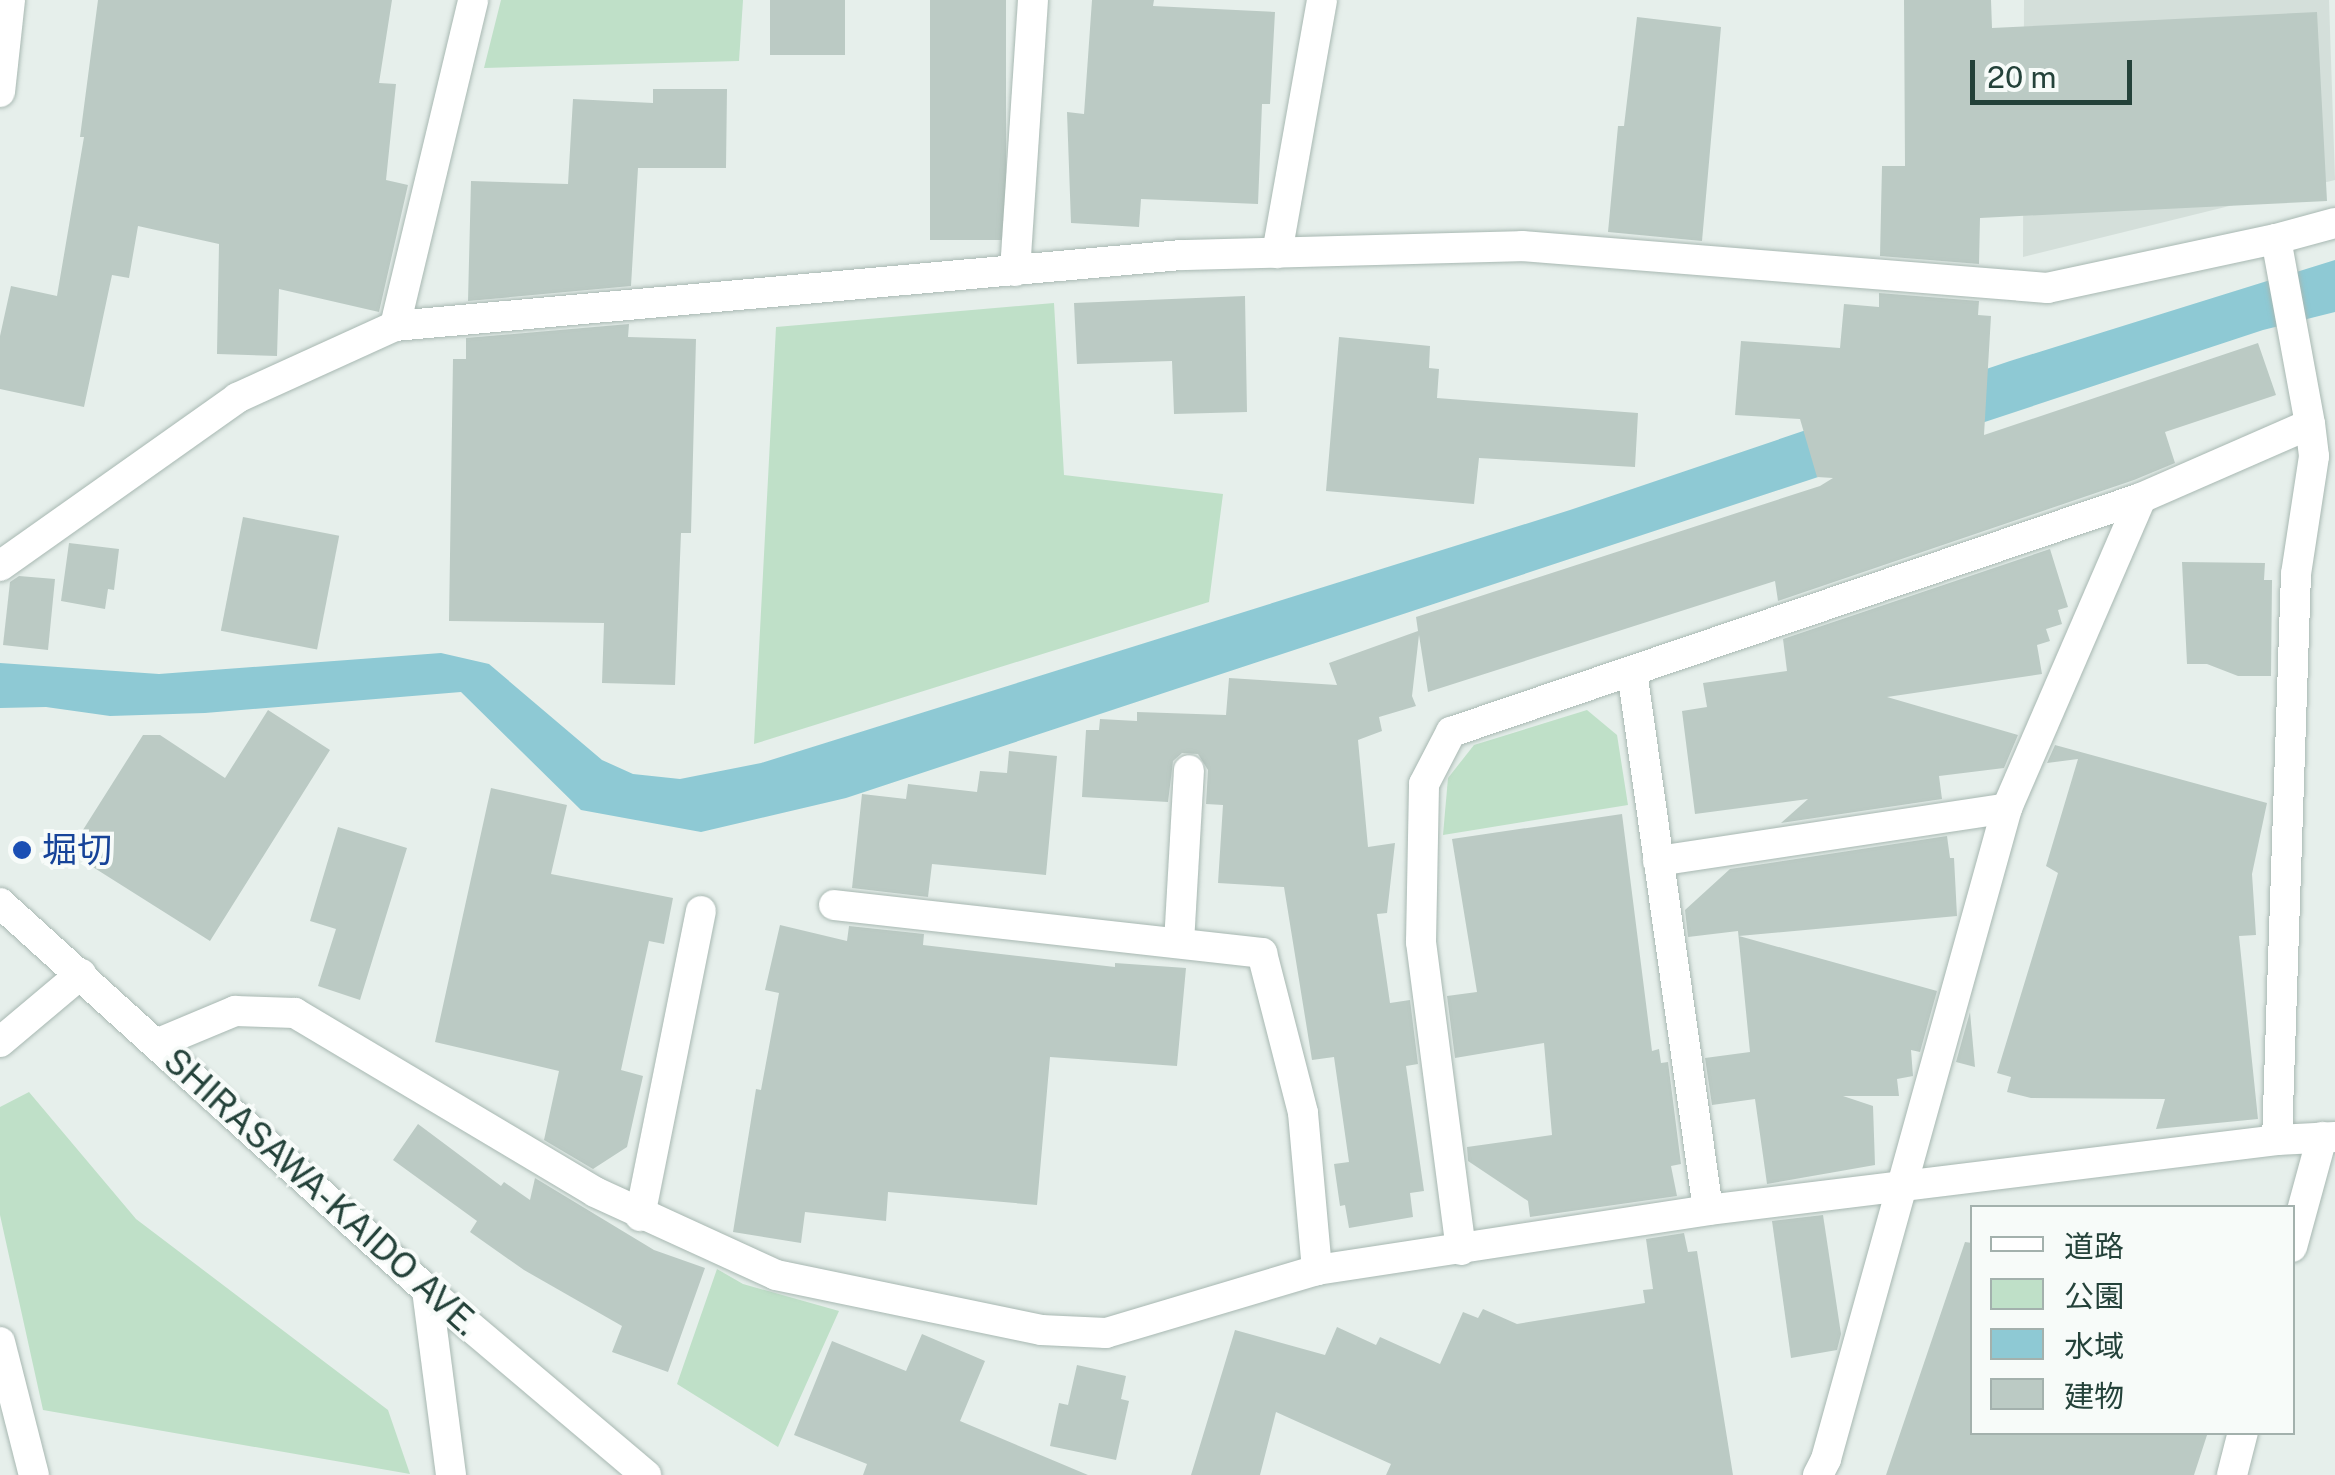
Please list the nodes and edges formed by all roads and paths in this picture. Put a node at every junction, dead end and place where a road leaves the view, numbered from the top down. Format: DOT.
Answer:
graph roads {
  1 [pos="10,0"];
  2 [pos="473,0"];
  3 [pos="1033,0"];
  4 [pos="1322,0"];
  5 [pos="0,92"];
  6 [pos="2335,223"];
  7 [pos="2279,252"];
  8 [pos="1277,253"];
  9 [pos="1015,271"];
  10 [pos="395,326"];
  11 [pos="2310,424"];
  12 [pos="2141,498"];
  13 [pos="0,566"];
  14 [pos="1632,670"];
  15 [pos="1190,770"];
  16 [pos="2008,808"];
  17 [pos="1658,861"];
  18 [pos="0,903"];
  19 [pos="834,905"];
  20 [pos="702,911"];
  21 [pos="1179,943"];
  22 [pos="81,974"];
  23 [pos="0,1042"];
  24 [pos="156,1044"];
  25 [pos="2328,1137"];
  26 [pos="2277,1140"];
  27 [pos="1904,1185"];
  28 [pos="1708,1210"];
  29 [pos="640,1216"];
  30 [pos="2295,1238"];
  31 [pos="1460,1250"];
  32 [pos="1317,1270"];
  33 [pos="427,1290"];
  34 [pos="0,1342"];
  35 [pos="4,1377"];
  36 [pos="2242,1435"];
  37 [pos="34,1475"];
  38 [pos="451,1475"];
  39 [pos="646,1475"];
  40 [pos="1818,1475"];
  41 [pos="2232,1475"];
  1 -- 5 [label="street"];
  2 -- 10 [label="street"];
  3 -- 9 [label="street"];
  4 -- 8 [label="street"];
  6 -- 7 [label="street"];
  7 -- 8 [label="street"];
  7 -- 11 [label="street"];
  8 -- 9 [label="street"];
  9 -- 10 [label="street"];
  10 -- 13 [label="street"];
  11 -- 12 [label="street"];
  11 -- 26 [label="street"];
  12 -- 14 [label="street"];
  12 -- 16 [label="street"];
  14 -- 17 [label="street"];
  14 -- 31 [label="street"];
  15 -- 21 [label="street"];
  16 -- 17 [label="street"];
  16 -- 27 [label="street"];
  17 -- 28 [label="street"];
  18 -- 22 [label="street, SHIRASAWA-KAIDO AVE."];
  19 -- 21 [label="street"];
  20 -- 29 [label="street"];
  21 -- 32 [label="street"];
  22 -- 23 [label="street"];
  22 -- 24 [label="street, SHIRASAWA-KAIDO AVE."];
  24 -- 29 [label="street"];
  24 -- 33 [label="street, SHIRASAWA-KAIDO AVE."];
  25 -- 26 [label="street"];
  25 -- 30 [label="street"];
  26 -- 27 [label="street"];
  27 -- 28 [label="street"];
  27 -- 40 [label="street"];
  28 -- 31 [label="street"];
  29 -- 32 [label="street"];
  31 -- 32 [label="street"];
  33 -- 38 [label="street"];
  33 -- 39 [label="street, SHIRASAWA-KAIDO AVE."];
  34 -- 35 [label="street"];
  35 -- 37 [label="street"];
  36 -- 41 [label="street"];
}
